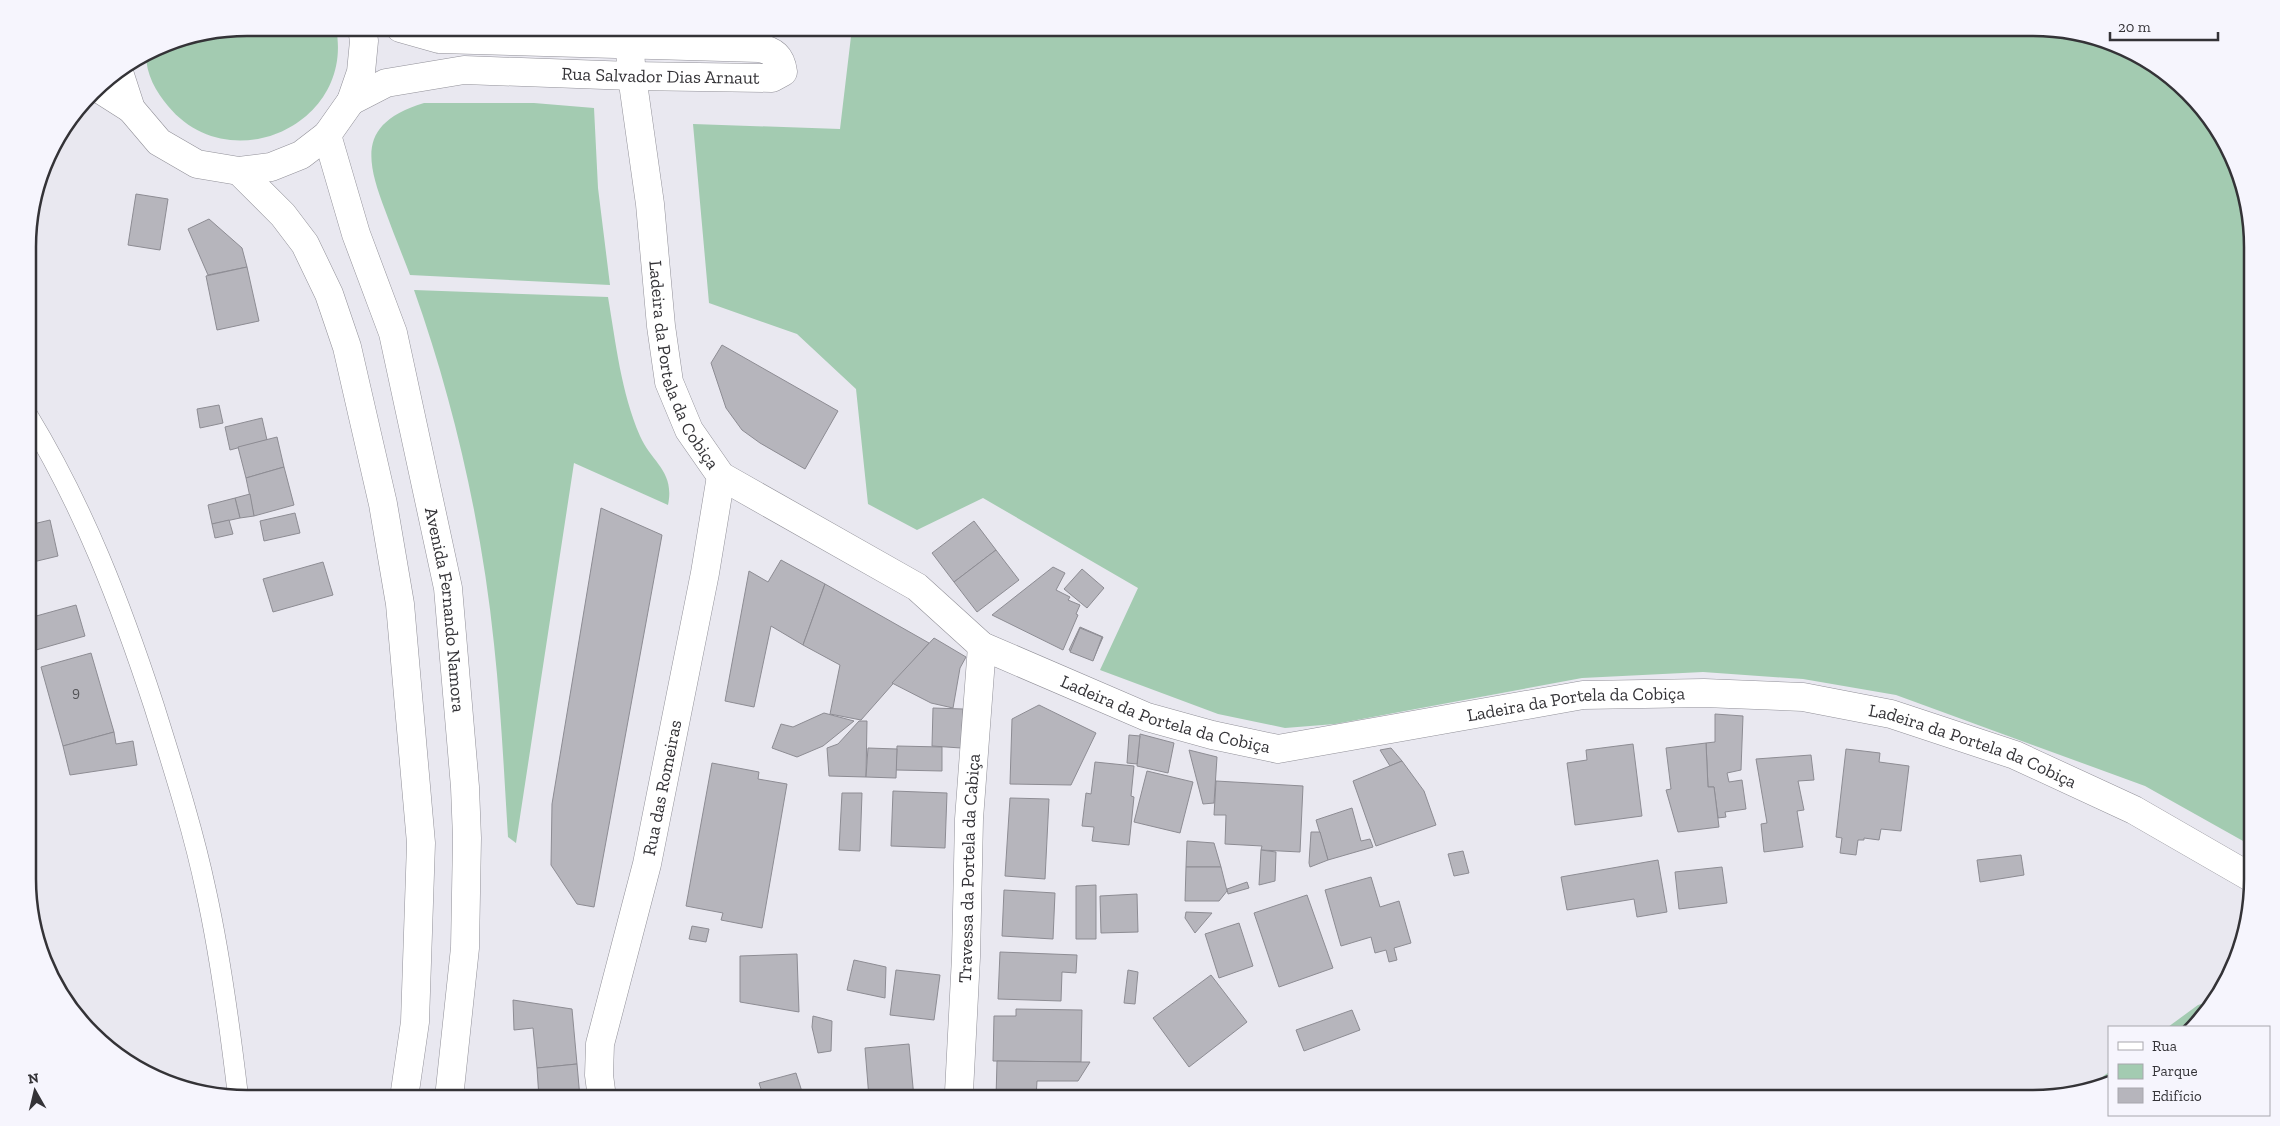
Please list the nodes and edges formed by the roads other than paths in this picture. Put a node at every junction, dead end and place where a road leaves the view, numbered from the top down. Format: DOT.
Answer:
graph roads {
  1 [pos="363,36"];
  2 [pos="428,36"];
  3 [pos="628,36"];
  4 [pos="632,76"];
  5 [pos="120,79"];
  6 [pos="105,92"];
  7 [pos="351,102"];
  8 [pos="131,109"];
  9 [pos="327,136"];
  10 [pos="239,171"];
  11 [pos="36,430"];
  12 [pos="721,476"];
  13 [pos="982,646"];
  14 [pos="2244,873"];
  15 [pos="237,1089"];
  16 [pos="405,1090"];
  17 [pos="450,1090"];
  18 [pos="601,1090"];
  19 [pos="959,1090"];
  1 -- 7 [label="street"];
  2 -- 3 [label="street, Rua Salvador Dias Arnaut"];
  3 -- 4 [label="street, Ladeira da Portela da Cobiça"];
  3 -- 4 [label="street, Rua Salvador Dias Arnaut"];
  4 -- 7 [label="street, Rua Salvador Dias Arnaut"];
  4 -- 12 [label="street, Ladeira da Portela da Cobiça"];
  5 -- 8 [label="street"];
  6 -- 8 [label="street"];
  7 -- 9 [label="street"];
  8 -- 10 [label="street"];
  9 -- 10 [label="street"];
  9 -- 17 [label="street, Avenida Fernando Namora"];
  10 -- 16 [label="street"];
  11 -- 15 [label="lane"];
  12 -- 13 [label="street, Ladeira da Portela da Cobiça"];
  12 -- 18 [label="street, Rua das Romeiras"];
  13 -- 14 [label="street, Ladeira da Portela da Cobiça"];
  13 -- 19 [label="street, Travessa da Portela da Cabiça"];
}
